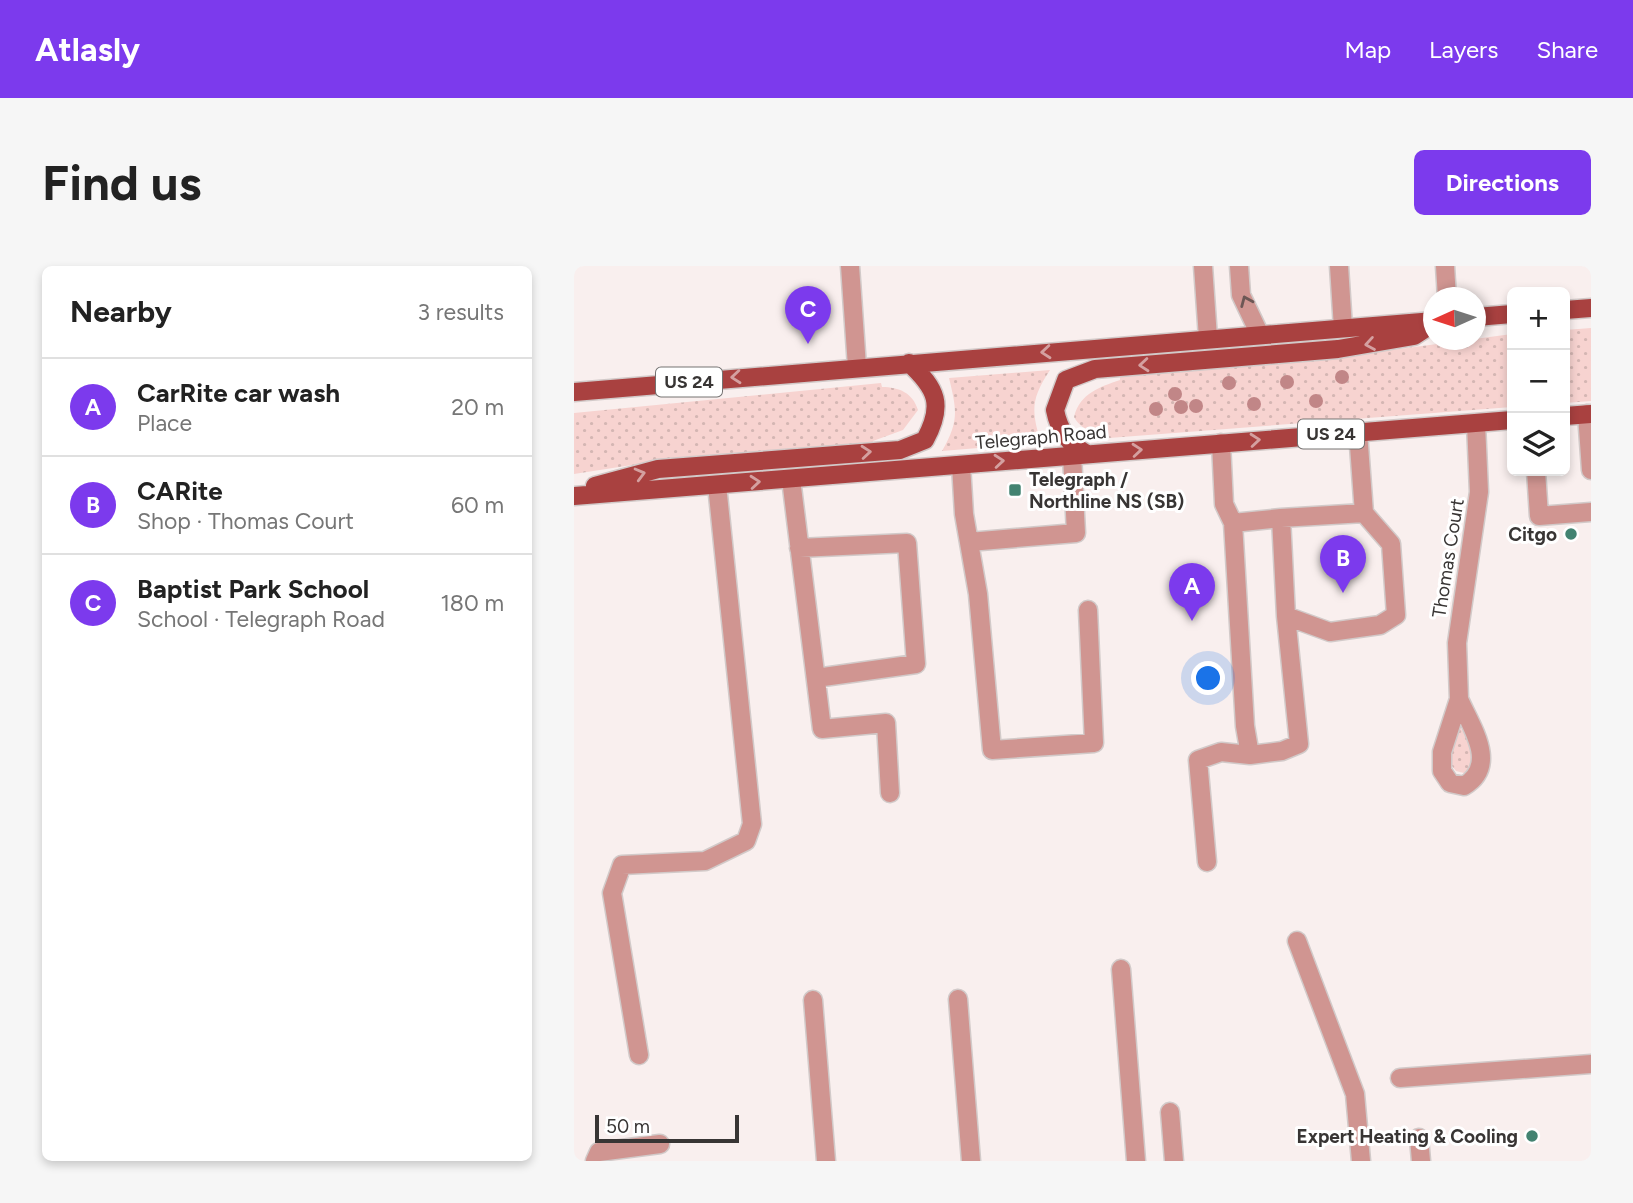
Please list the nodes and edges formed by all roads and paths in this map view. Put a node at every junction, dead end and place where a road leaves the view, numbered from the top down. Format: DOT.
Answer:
graph roads {
  1 [pos="850,266"];
  2 [pos="1203,266"];
  3 [pos="1239,266"];
  4 [pos="1339,266"];
  5 [pos="1445,266"];
  6 [pos="1446,287"];
  7 [pos="1591,307"];
  8 [pos="1570,309"];
  9 [pos="1507,314"];
  10 [pos="1486,316"];
  11 [pos="1423,323"];
  12 [pos="1342,328"];
  13 [pos="1423,329"];
  14 [pos="1260,335"];
  15 [pos="1208,338"];
  16 [pos="909,363"];
  17 [pos="857,367"];
  18 [pos="574,392"];
  19 [pos="1589,414"];
  20 [pos="1570,416"];
  21 [pos="1507,421"];
  22 [pos="1476,424"];
  23 [pos="1358,432"];
  24 [pos="1221,443"];
  25 [pos="1079,455"];
  26 [pos="961,465"];
  27 [pos="1591,470"];
  28 [pos="1536,476"];
  29 [pos="791,479"];
  30 [pos="717,485"];
  31 [pos="574,494"];
  32 [pos="1591,512"];
  33 [pos="1364,513"];
  34 [pos="1281,518"];
  35 [pos="1233,523"];
  36 [pos="969,542"];
  37 [pos="799,548"];
  38 [pos="1088,610"];
  39 [pos="1286,616"];
  40 [pos="816,678"];
  41 [pos="1458,699"];
  42 [pos="1250,755"];
  43 [pos="890,793"];
  44 [pos="1207,862"];
  45 [pos="1297,941"];
  46 [pos="1121,970"];
  47 [pos="958,999"];
  48 [pos="813,1000"];
  49 [pos="639,1055"];
  50 [pos="1591,1064"];
  51 [pos="1400,1078"];
  52 [pos="1170,1112"];
  53 [pos="1419,1138"];
  54 [pos="660,1144"];
  55 [pos="595,1161"];
  56 [pos="826,1161"];
  57 [pos="971,1161"];
  58 [pos="1136,1161"];
  59 [pos="1174,1161"];
  60 [pos="1361,1161"];
  61 [pos="1421,1161"];
  1 -- 17 [label="street"];
  2 -- 15 [label="street"];
  14 -- 3 [label="street, one-way"];
  4 -- 12 [label="street"];
  5 -- 6 [label="street"];
  7 -- 8 [label="main road"];
  9 -- 10 [label="main road"];
  11 -- 12 [label="main road, US 24"];
  12 -- 14 [label="main road, US 24"];
  13 -- 25 [label="main road, one-way"];
  14 -- 15 [label="main road, US 24"];
  15 -- 16 [label="main road, US 24, one-way"];
  16 -- 17 [label="main road, US 24"];
  31 -- 16 [label="main road, one-way"];
  17 -- 18 [label="main road, US 24, one-way"];
  19 -- 20 [label="main road"];
  19 -- 27 [label="street"];
  21 -- 22 [label="main road, Telegraph Road / US 24"];
  22 -- 23 [label="main road, Telegraph Road / US 24"];
  22 -- 41 [label="street, Thomas Court"];
  24 -- 23 [label="main road, Telegraph Road / US 24, one-way"];
  23 -- 33 [label="street"];
  25 -- 24 [label="main road, Telegraph Road / US 24, one-way"];
  24 -- 35 [label="street"];
  26 -- 25 [label="main road, Telegraph Road / US 24, one-way"];
  25 -- 36 [label="street"];
  26 -- 29 [label="main road, Telegraph Road / US 24"];
  26 -- 36 [label="street"];
  28 -- 32 [label="street"];
  30 -- 29 [label="main road, Telegraph Road / US 24, one-way"];
  29 -- 37 [label="street"];
  30 -- 31 [label="main road, Telegraph Road / US 24"];
  30 -- 49 [label="street"];
  33 -- 34 [label="street"];
  33 -- 39 [label="street"];
  34 -- 35 [label="street"];
  34 -- 39 [label="street"];
  35 -- 42 [label="street"];
  36 -- 38 [label="street"];
  37 -- 40 [label="street"];
  37 -- 40 [label="street"];
  39 -- 42 [label="street"];
  40 -- 43 [label="street"];
  42 -- 44 [label="street"];
  45 -- 60 [label="street"];
  46 -- 58 [label="street"];
  47 -- 57 [label="street"];
  48 -- 56 [label="street"];
  50 -- 51 [label="street"];
  52 -- 59 [label="street"];
  53 -- 61 [label="street"];
  54 -- 55 [label="street"];
}
